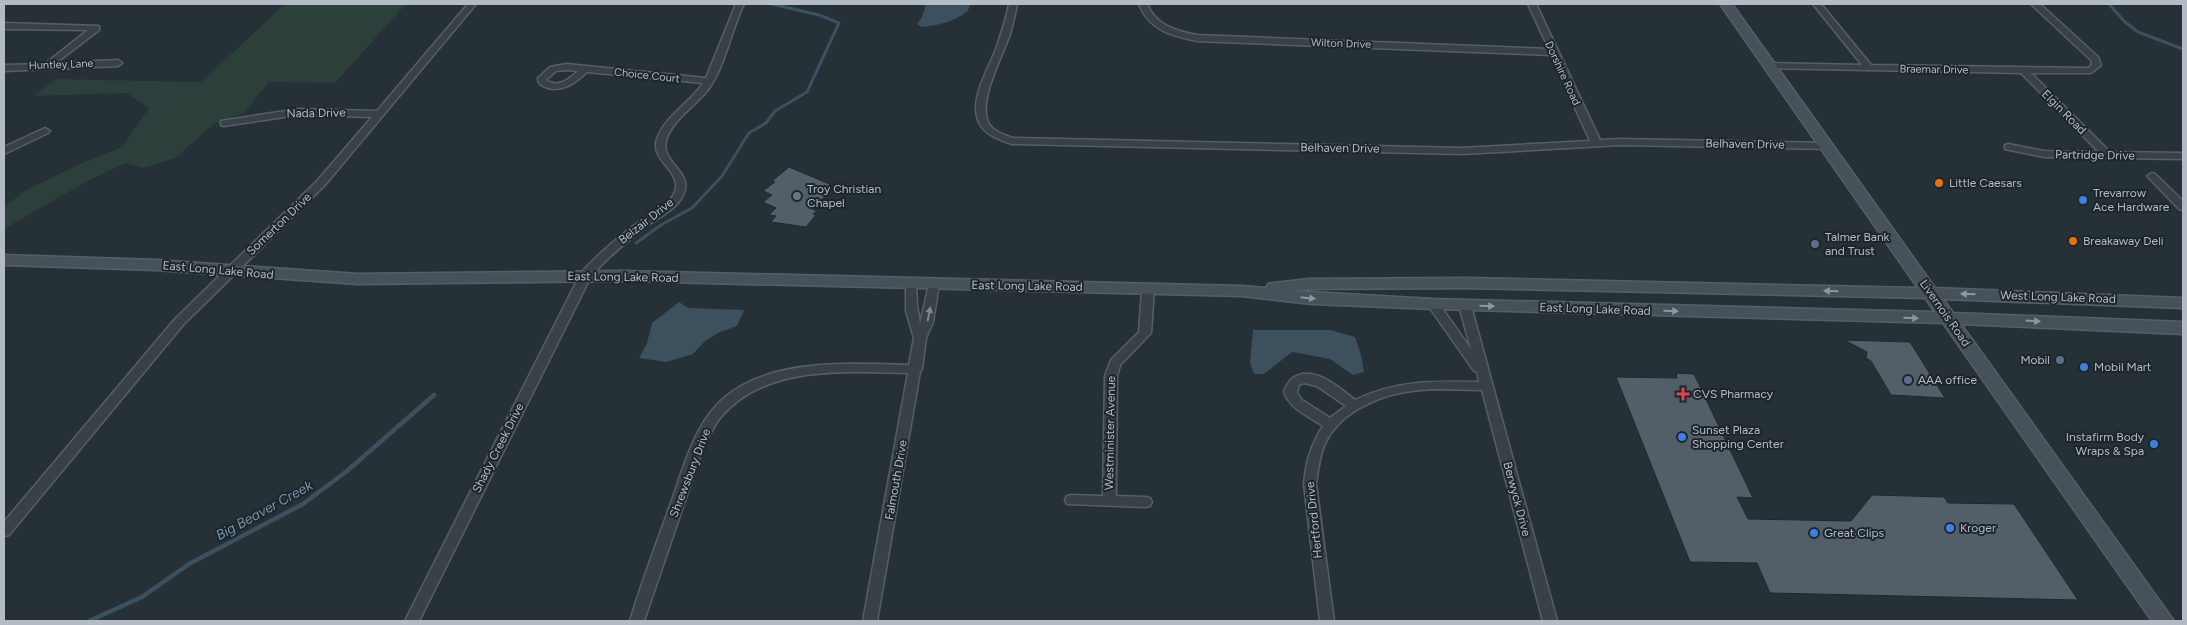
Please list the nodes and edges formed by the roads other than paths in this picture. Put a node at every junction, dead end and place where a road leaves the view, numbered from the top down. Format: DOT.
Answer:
graph roads {
  1 [pos="472,4"];
  2 [pos="740,4"];
  3 [pos="1013,4"];
  4 [pos="1143,4"];
  5 [pos="1532,4"];
  6 [pos="1726,4"];
  7 [pos="1817,4"];
  8 [pos="2035,4"];
  9 [pos="4,26"];
  10 [pos="1553,52"];
  11 [pos="118,63"];
  12 [pos="47,66"];
  13 [pos="1770,66"];
  14 [pos="4,68"];
  15 [pos="1870,68"];
  16 [pos="586,69"];
  17 [pos="2022,70"];
  18 [pos="708,82"];
  19 [pos="379,114"];
  20 [pos="224,123"];
  21 [pos="46,131"];
  22 [pos="1596,143"];
  23 [pos="1828,146"];
  24 [pos="2008,147"];
  25 [pos="4,151"];
  26 [pos="2106,154"];
  27 [pos="2183,156"];
  28 [pos="2152,176"];
  29 [pos="2182,205"];
  30 [pos="4,260"];
  31 [pos="230,271"];
  32 [pos="585,276"];
  33 [pos="911,283"];
  34 [pos="1475,283"];
  35 [pos="934,284"];
  36 [pos="1148,289"];
  37 [pos="1773,290"];
  38 [pos="1242,291"];
  39 [pos="1860,292"];
  40 [pos="1932,293"];
  41 [pos="2140,301"];
  42 [pos="1382,302"];
  43 [pos="2183,303"];
  44 [pos="1433,304"];
  45 [pos="1465,306"];
  46 [pos="1535,306"];
  47 [pos="1872,317"];
  48 [pos="1950,318"];
  49 [pos="2012,320"];
  50 [pos="2065,322"];
  51 [pos="2183,322"];
  52 [pos="2183,328"];
  53 [pos="920,338"];
  54 [pos="916,369"];
  55 [pos="1484,381"];
  56 [pos="1355,406"];
  57 [pos="1331,425"];
  58 [pos="1072,500"];
  59 [pos="1109,501"];
  60 [pos="1145,502"];
  61 [pos="4,531"];
  62 [pos="412,621"];
  63 [pos="637,621"];
  64 [pos="870,621"];
  65 [pos="1327,621"];
  66 [pos="1550,621"];
  67 [pos="2164,621"];
  1 -- 19 [label="street, Somerton Drive"];
  2 -- 18 [label="street, Belzair Drive"];
  3 -- 22 [label="street, Belhaven Drive"];
  4 -- 10 [label="street, Wilton Drive"];
  5 -- 10 [label="street, Dorshire Road"];
  6 -- 13 [label="main road, Livernois Road"];
  7 -- 15 [label="street"];
  8 -- 17 [label="street, Braemar Drive"];
  9 -- 12 [label="street"];
  10 -- 22 [label="street, Dorshire Road"];
  11 -- 12 [label="street, Huntley Lane"];
  12 -- 14 [label="street, Huntley Lane"];
  13 -- 15 [label="street, Braemar Drive"];
  13 -- 23 [label="main road, Livernois Road"];
  15 -- 17 [label="street, Braemar Drive"];
  16 -- 18 [label="street, Choice Court"];
  17 -- 26 [label="street, Elgin Road"];
  18 -- 32 [label="street, Belzair Drive"];
  19 -- 20 [label="street, Nada Drive"];
  19 -- 31 [label="street, Somerton Drive"];
  21 -- 25 [label="street"];
  22 -- 23 [label="street, Belhaven Drive"];
  23 -- 40 [label="main road, Livernois Road"];
  24 -- 26 [label="street, Partridge Drive"];
  26 -- 27 [label="street, Partridge Drive"];
  28 -- 29 [label="street"];
  30 -- 31 [label="main road, East Long Lake Road"];
  31 -- 32 [label="main road, East Long Lake Road"];
  31 -- 61 [label="street, Somerton Drive"];
  32 -- 33 [label="main road, East Long Lake Road"];
  32 -- 62 [label="street, Shady Creek Drive"];
  33 -- 35 [label="main road, East Long Lake Road"];
  33 -- 53 [label="street, Falmouth Drive"];
  34 -- 37 [label="main road, East Long Lake Road"];
  34 -- 38 [label="main road, East Long Lake Road"];
  34 -- 42 [label="main road"];
  35 -- 36 [label="main road, East Long Lake Road"];
  53 -- 35 [label="street, Falmouth Drive, one-way"];
  36 -- 38 [label="main road, East Long Lake Road"];
  36 -- 59 [label="street, Westminister Avenue"];
  39 -- 37 [label="main road, East Long Lake Road, one-way"];
  37 -- 46 [label="main road"];
  38 -- 42 [label="main road, East Long Lake Road, one-way"];
  39 -- 40 [label="main road, East Long Lake Road"];
  39 -- 47 [label="main road"];
  41 -- 40 [label="main road, West Long Lake Road, one-way"];
  40 -- 48 [label="main road, Livernois Road"];
  41 -- 43 [label="main road, West Long Lake Road"];
  41 -- 49 [label="main road"];
  42 -- 44 [label="main road, East Long Lake Road"];
  44 -- 45 [label="main road, East Long Lake Road"];
  44 -- 55 [label="street, Berwyck Drive"];
  45 -- 46 [label="main road, East Long Lake Road, one-way"];
  45 -- 55 [label="street, Berwyck Drive"];
  46 -- 47 [label="main road, East Long Lake Road, one-way"];
  47 -- 48 [label="main road, East Long Lake Road, one-way"];
  48 -- 49 [label="main road, West Long Lake Road"];
  48 -- 67 [label="main road, Livernois Road"];
  49 -- 50 [label="main road, West Long Lake Road, one-way"];
  50 -- 51 [label="main road"];
  50 -- 52 [label="main road, West Long Lake Road"];
  53 -- 54 [label="street, Falmouth Drive"];
  54 -- 63 [label="street, Shrewsbury Drive"];
  54 -- 64 [label="street, Falmouth Drive"];
  55 -- 56 [label="street, Hertford Drive"];
  55 -- 66 [label="street, Berwyck Drive"];
  56 -- 57 [label="street, Hertford Drive"];
  56 -- 57 [label="street"];
  57 -- 65 [label="street, Hertford Drive"];
  58 -- 59 [label="street, Westminister Avenue"];
  59 -- 60 [label="street, Westminister Avenue"];
}
